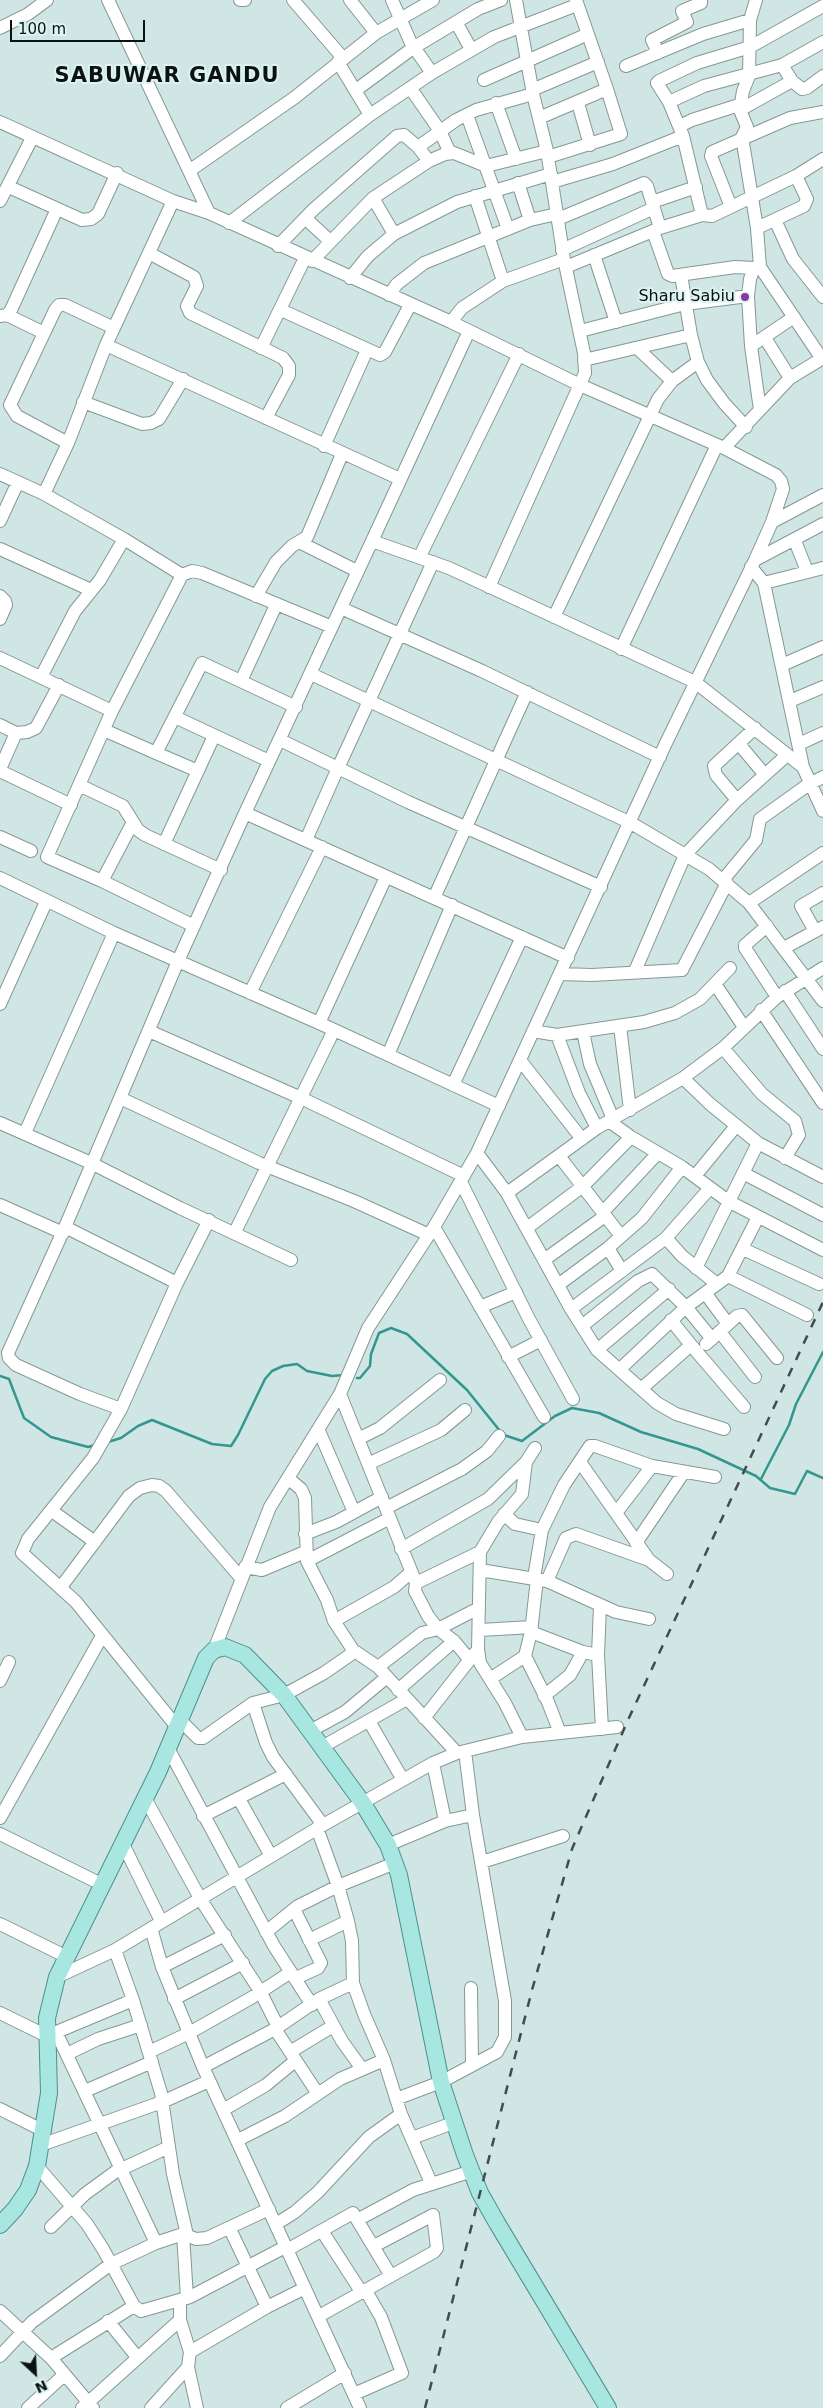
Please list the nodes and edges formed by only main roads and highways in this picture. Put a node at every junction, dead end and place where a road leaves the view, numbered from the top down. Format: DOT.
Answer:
graph roads {
  1 [pos="0,2225"];
  2 [pos="608,2408"];
  1 -- 2 [label="main road"];
}
